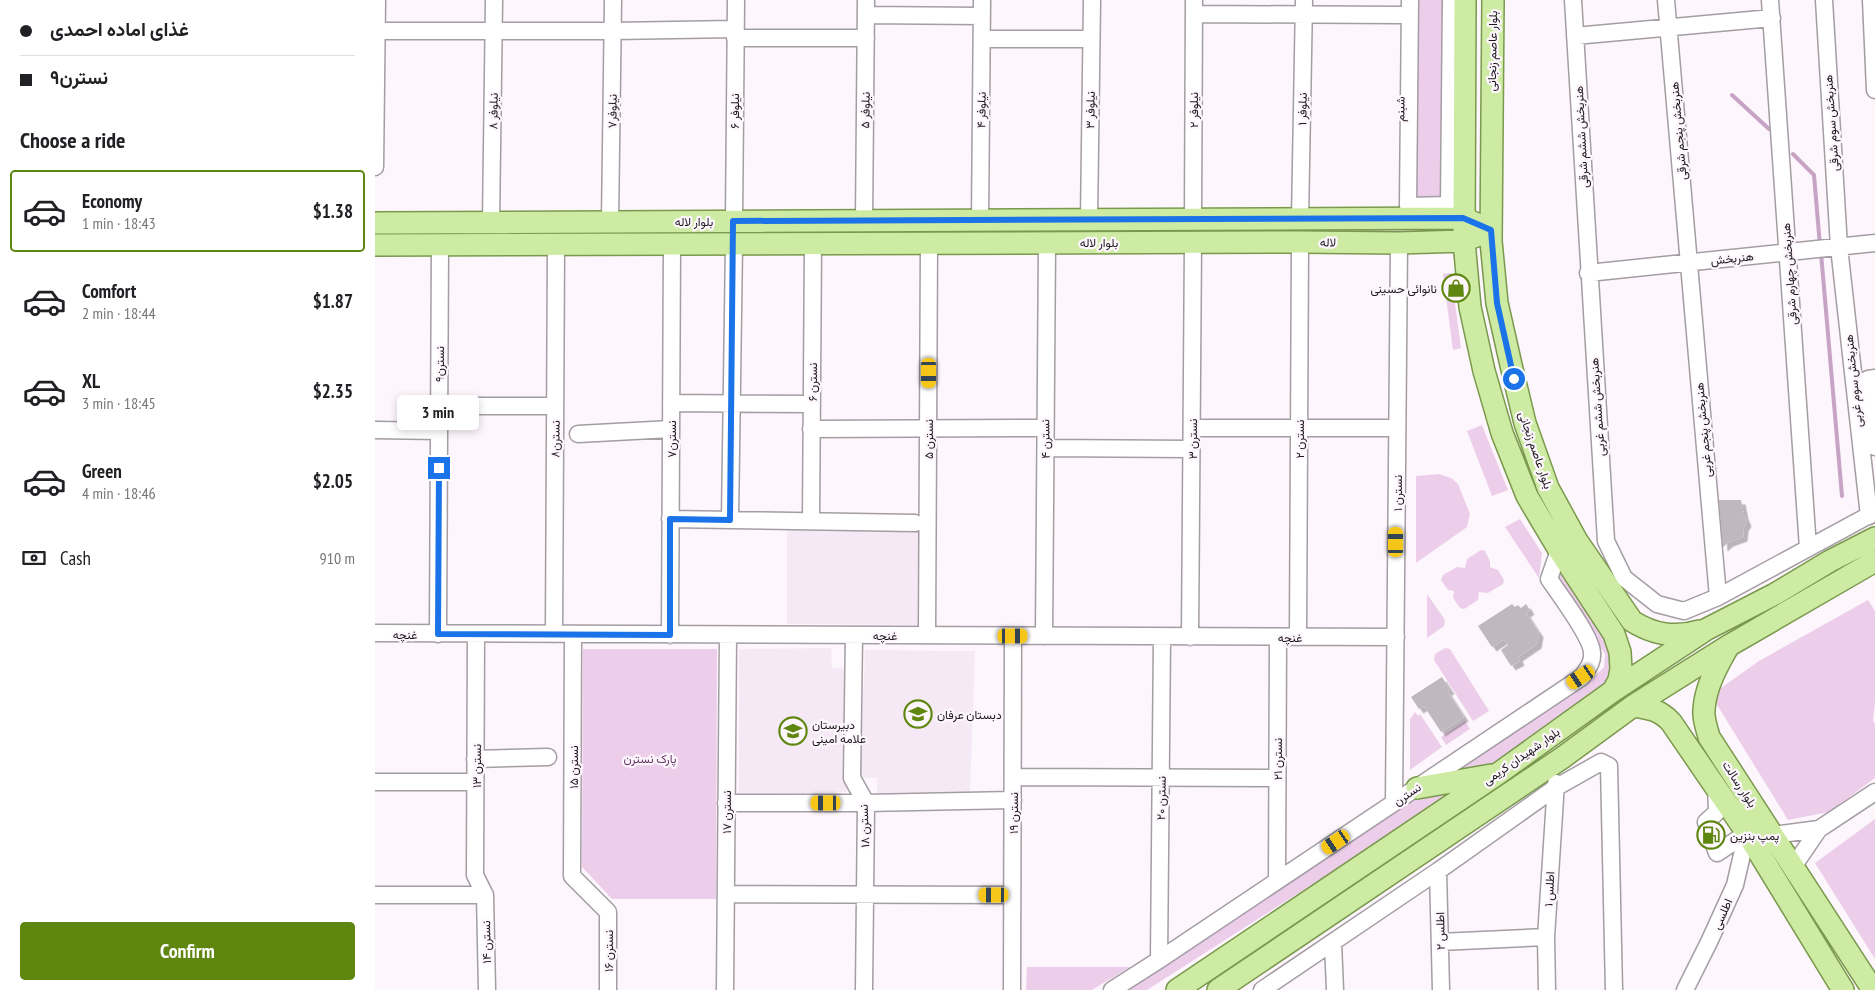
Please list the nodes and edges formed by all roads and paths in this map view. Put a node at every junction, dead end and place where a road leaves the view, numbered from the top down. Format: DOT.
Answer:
graph roads {
  1 [pos="377,0"];
  2 [pos="494,0"];
  3 [pos="613,0"];
  4 [pos="736,0"];
  5 [pos="1092,0"];
  6 [pos="1410,0"];
  7 [pos="1451,0"];
  8 [pos="1465,0"];
  9 [pos="1493,0"];
  10 [pos="1573,0"];
  11 [pos="1666,0"];
  12 [pos="1770,0"];
  13 [pos="1824,0"];
  14 [pos="1871,0"];
  15 [pos="866,7"];
  16 [pos="1194,7"];
  17 [pos="1304,7"];
  18 [pos="982,8"];
  19 [pos="1401,8"];
  20 [pos="1772,18"];
  21 [pos="1669,28"];
  22 [pos="376,31"];
  23 [pos="494,31"];
  24 [pos="613,31"];
  25 [pos="735,33"];
  26 [pos="1575,36"];
  27 [pos="866,38"];
  28 [pos="982,39"];
  29 [pos="1091,39"];
  30 [pos="1875,90"];
  31 [pos="375,167"];
  32 [pos="1463,218"];
  33 [pos="1193,219"];
  34 [pos="1300,219"];
  35 [pos="1399,219"];
  36 [pos="980,220"];
  37 [pos="1089,220"];
  38 [pos="733,221"];
  39 [pos="864,221"];
  40 [pos="491,222"];
  41 [pos="611,222"];
  42 [pos="375,223"];
  43 [pos="1491,230"];
  44 [pos="1463,241"];
  45 [pos="1047,242"];
  46 [pos="1193,242"];
  47 [pos="1300,242"];
  48 [pos="813,243"];
  49 [pos="929,243"];
  50 [pos="1399,243"];
  51 [pos="1875,243"];
  52 [pos="557,244"];
  53 [pos="672,244"];
  54 [pos="735,244"];
  55 [pos="375,245"];
  56 [pos="440,245"];
  57 [pos="1839,247"];
  58 [pos="1788,252"];
  59 [pos="1689,262"];
  60 [pos="1588,273"];
  61 [pos="1875,378"];
  62 [pos="671,404"];
  63 [pos="732,404"];
  64 [pos="812,404"];
  65 [pos="439,406"];
  66 [pos="555,406"];
  67 [pos="1045,428"];
  68 [pos="1192,428"];
  69 [pos="1299,428"];
  70 [pos="1397,428"];
  71 [pos="671,429"];
  72 [pos="811,429"];
  73 [pos="928,429"];
  74 [pos="375,430"];
  75 [pos="439,431"];
  76 [pos="579,434"];
  77 [pos="1875,447"];
  78 [pos="1045,448"];
  79 [pos="1191,449"];
  80 [pos="1872,514"];
  81 [pos="670,519"];
  82 [pos="730,520"];
  83 [pos="811,521"];
  84 [pos="915,523"];
  85 [pos="1875,538"];
  86 [pos="1808,548"];
  87 [pos="1559,550"];
  88 [pos="1875,561"];
  89 [pos="1718,597"];
  90 [pos="1707,629"];
  91 [pos="375,633"];
  92 [pos="438,634"];
  93 [pos="476,634"];
  94 [pos="554,634"];
  95 [pos="573,634"];
  96 [pos="670,635"];
  97 [pos="728,635"];
  98 [pos="854,635"];
  99 [pos="927,636"];
  100 [pos="1013,636"];
  101 [pos="1044,636"];
  102 [pos="1162,636"];
  103 [pos="1190,637"];
  104 [pos="1278,637"];
  105 [pos="1297,637"];
  106 [pos="1396,637"];
  107 [pos="1730,645"];
  108 [pos="1613,691"];
  109 [pos="1633,706"];
  110 [pos="548,757"];
  111 [pos="1562,758"];
  112 [pos="475,759"];
  113 [pos="1499,773"];
  114 [pos="1013,777"];
  115 [pos="1161,778"];
  116 [pos="1277,778"];
  117 [pos="375,782"];
  118 [pos="475,782"];
  119 [pos="1716,785"];
  120 [pos="1417,788"];
  121 [pos="1555,788"];
  122 [pos="1875,792"];
  123 [pos="1013,800"];
  124 [pos="1394,802"];
  125 [pos="726,803"];
  126 [pos="866,803"];
  127 [pos="1819,829"];
  128 [pos="1747,833"];
  129 [pos="1773,835"];
  130 [pos="1793,867"];
  131 [pos="1438,872"];
  132 [pos="1277,881"];
  133 [pos="726,894"];
  134 [pos="375,895"];
  135 [pos="485,895"];
  136 [pos="865,895"];
  137 [pos="1012,895"];
  138 [pos="608,912"];
  139 [pos="1546,937"];
  140 [pos="1440,942"];
  141 [pos="1333,944"];
  142 [pos="1159,960"];
  143 [pos="1863,986"];
  144 [pos="487,990"];
  145 [pos="608,990"];
  146 [pos="725,990"];
  147 [pos="864,990"];
  148 [pos="1012,990"];
  149 [pos="1112,990"];
  150 [pos="1177,990"];
  151 [pos="1218,990"];
  152 [pos="1261,990"];
  153 [pos="1335,990"];
  154 [pos="1441,990"];
  155 [pos="1547,990"];
  156 [pos="1614,990"];
  157 [pos="1685,990"];
  158 [pos="1843,990"];
  1 -- 22 [label="street"];
  2 -- 23 [label="street, نیلوفر ۸"];
  3 -- 24 [label="street, نیلوفر۷"];
  4 -- 25 [label="street, نیلوفر ۶"];
  5 -- 29 [label="street, نیلوفر ۳"];
  6 -- 7 [label="street"];
  8 -- 32 [label="main road, بلوار عاصم زنجانی"];
  9 -- 43 [label="main road, بلوار عاصم زنجانی"];
  10 -- 26 [label="street, هنربخش ششم شرقی"];
  11 -- 21 [label="street, هنربخش پنجم شرقی"];
  12 -- 20 [label="street, هنربخش چهارم شرقی"];
  13 -- 57 [label="street, هنربخش سوم شرقی"];
  14 -- 30 [label="street"];
  15 -- 18 [label="street"];
  15 -- 27 [label="street, نیلوفر ۵"];
  16 -- 17 [label="street"];
  16 -- 33 [label="street, نیلوفر ۲"];
  17 -- 19 [label="street"];
  17 -- 34 [label="street, نیلوفر ۱"];
  18 -- 28 [label="street, نیلوفر ۴"];
  19 -- 35 [label="street, شبنم"];
  20 -- 21 [label="street"];
  20 -- 58 [label="street, هنربخش چهارم شرقی"];
  21 -- 26 [label="street"];
  21 -- 59 [label="street, هنربخش پنجم شرقی"];
  22 -- 23 [label="street"];
  22 -- 31 [label="street"];
  23 -- 24 [label="street"];
  23 -- 40 [label="street, نیلوفر ۸"];
  24 -- 25 [label="street"];
  24 -- 41 [label="street, نیلوفر۷"];
  25 -- 27 [label="street"];
  25 -- 38 [label="street, نیلوفر ۶"];
  26 -- 60 [label="street, هنربخش ششم شرقی"];
  27 -- 39 [label="street, نیلوفر ۵"];
  28 -- 29 [label="street"];
  28 -- 36 [label="street, نیلوفر ۴"];
  29 -- 37 [label="street, نیلوفر ۳"];
  32 -- 35 [label="main road, لاله"];
  32 -- 43 [label="main road"];
  32 -- 44 [label="main road, بلوار عاصم زنجانی"];
  33 -- 34 [label="main road, لاله"];
  33 -- 37 [label="main road, بلوار لاله"];
  33 -- 46 [label="main road"];
  34 -- 35 [label="main road, لاله"];
  36 -- 37 [label="main road, بلوار لاله"];
  36 -- 39 [label="main road, بلوار لاله"];
  38 -- 39 [label="main road, بلوار لاله"];
  38 -- 41 [label="main road, بلوار لاله"];
  38 -- 54 [label="main road"];
  40 -- 41 [label="main road, بلوار لاله"];
  40 -- 42 [label="main road, بلوار لاله"];
  43 -- 44 [label="main road, لاله"];
  43 -- 90 [label="main road, بلوار عاصم زنجانی"];
  44 -- 50 [label="main road, لاله"];
  44 -- 87 [label="main road, بلوار عاصم زنجانی"];
  45 -- 46 [label="main road, بلوار لاله"];
  45 -- 49 [label="main road, بلوار لاله"];
  45 -- 67 [label="street, نسترن ۴"];
  46 -- 47 [label="main road, لاله"];
  46 -- 68 [label="street, نسترن ۳"];
  47 -- 50 [label="main road, لاله"];
  47 -- 69 [label="street, نسترن ۲"];
  48 -- 49 [label="main road, بلوار لاله"];
  48 -- 54 [label="main road, بلوار لاله"];
  48 -- 64 [label="street, نسترن ۶"];
  49 -- 73 [label="street, نسترن ۵"];
  50 -- 70 [label="street, نسترن ۱"];
  51 -- 57 [label="street, هنربخش"];
  52 -- 53 [label="main road, بلوار لاله"];
  52 -- 56 [label="main road, بلوار لاله"];
  52 -- 66 [label="street, نسترن۸"];
  53 -- 54 [label="main road, بلوار لاله"];
  53 -- 62 [label="street, نسترن۷"];
  54 -- 63 [label="street"];
  55 -- 56 [label="main road, بلوار لاله"];
  56 -- 65 [label="street, نسترن۹"];
  57 -- 58 [label="street, هنربخش"];
  57 -- 80 [label="street, هنربخش سوم غربی"];
  58 -- 59 [label="street, هنربخش"];
  58 -- 86 [label="street, هنربخش چهارم شرقی"];
  59 -- 60 [label="street, هنربخش"];
  59 -- 89 [label="street, هنربخش پنجم غربی"];
  60 -- 89 [label="street, هنربخش ششم غربی"];
  61 -- 77 [label="street"];
  62 -- 63 [label="street"];
  62 -- 71 [label="street, نسترن۷"];
  63 -- 64 [label="street"];
  63 -- 82 [label="street"];
  64 -- 72 [label="street, نسترن ۶"];
  65 -- 66 [label="street"];
  65 -- 75 [label="street, نسترن۹"];
  66 -- 94 [label="street, نسترن۸"];
  67 -- 73 [label="street"];
  67 -- 78 [label="street, نسترن ۴"];
  68 -- 69 [label="street"];
  68 -- 79 [label="street, نسترن ۳"];
  69 -- 70 [label="street"];
  69 -- 105 [label="street, نسترن ۲"];
  70 -- 106 [label="street, نسترن ۱"];
  71 -- 76 [label="street"];
  71 -- 81 [label="street, نسترن۷"];
  72 -- 73 [label="street"];
  72 -- 83 [label="street, نسترن ۶"];
  73 -- 99 [label="street, نسترن ۵"];
  74 -- 75 [label="street"];
  75 -- 92 [label="street, نسترن۹"];
  78 -- 79 [label="street"];
  78 -- 101 [label="street, نسترن ۴"];
  79 -- 103 [label="street, نسترن ۳"];
  80 -- 86 [label="street"];
  81 -- 82 [label="street"];
  81 -- 96 [label="street, نسترن۷"];
  82 -- 83 [label="street"];
  83 -- 84 [label="street"];
  85 -- 90 [label="main road, بلوار شهیدان کریمی"];
  86 -- 89 [label="street"];
  87 -- 108 [label="main road, بلوار عاصم زنجانی"];
  87 -- 120 [label="street, نسترن"];
  88 -- 107 [label="main road, بلوار شهیدان کریمی"];
  90 -- 108 [label="main road, بلوار شهیدان کریمی"];
  91 -- 92 [label="street, غنچه"];
  92 -- 93 [label="street, غنچه"];
  93 -- 94 [label="street, غنچه"];
  93 -- 112 [label="street, نسترن ۱۳"];
  94 -- 95 [label="street, غنچه"];
  95 -- 96 [label="street, غنچه"];
  95 -- 138 [label="street, نسترن ۱۵"];
  96 -- 97 [label="street, غنچه"];
  97 -- 98 [label="street, غنچه"];
  97 -- 125 [label="street, نسترن ۱۷"];
  98 -- 99 [label="street, غنچه"];
  98 -- 126 [label="street, نسترن ۱۸"];
  99 -- 100 [label="street, غنچه"];
  100 -- 101 [label="street, غنچه"];
  100 -- 114 [label="street, نسترن ۱۹"];
  101 -- 102 [label="street, غنچه"];
  102 -- 103 [label="street, غنچه"];
  102 -- 115 [label="street, نسترن ۲۰"];
  103 -- 104 [label="street, غنچه"];
  104 -- 105 [label="street, غنچه"];
  104 -- 116 [label="street, نسترن ۲۱"];
  105 -- 106 [label="street, غنچه"];
  106 -- 124 [label="street, نسترن ۱"];
  107 -- 109 [label="main road, بلوار شهیدان کریمی"];
  107 -- 129 [label="main road, بلوار رسالت"];
  108 -- 113 [label="main road, بلوار شهیدان کریمی"];
  109 -- 111 [label="main road, بلوار شهیدان کریمی"];
  109 -- 119 [label="main road, بلوار رسالت"];
  110 -- 112 [label="street"];
  111 -- 121 [label="street, اطلس ۱"];
  111 -- 151 [label="main road, بلوار شهیدان کریمی"];
  112 -- 118 [label="street, نسترن ۱۳"];
  113 -- 120 [label="main road"];
  113 -- 150 [label="main road, بلوار شهیدان کریمی"];
  114 -- 115 [label="street"];
  114 -- 123 [label="street, نسترن ۱۹"];
  115 -- 116 [label="street"];
  115 -- 142 [label="street, نسترن ۲۰"];
  116 -- 132 [label="street, نسترن ۲۱"];
  117 -- 118 [label="street"];
  118 -- 135 [label="street, نسترن ۱۳"];
  119 -- 128 [label="main road, بلوار رسالت"];
  119 -- 128 [label="street"];
  120 -- 124 [label="street, نسترن"];
  121 -- 131 [label="street"];
  121 -- 139 [label="street, اطلس ۱"];
  121 -- 156 [label="street"];
  122 -- 127 [label="street"];
  123 -- 126 [label="street"];
  123 -- 137 [label="street, نسترن ۱۹"];
  124 -- 132 [label="street, نسترن"];
  125 -- 126 [label="street"];
  125 -- 133 [label="street, نسترن ۱۷"];
  126 -- 136 [label="street, نسترن ۱۸"];
  127 -- 129 [label="street"];
  127 -- 130 [label="street"];
  128 -- 157 [label="street, اطلسی"];
  128 -- 158 [label="main road, بلوار رسالت"];
  129 -- 130 [label="main road, بلوار رسالت"];
  130 -- 143 [label="main road, بلوار رسالت"];
  131 -- 140 [label="street, اطلس ۲"];
  131 -- 141 [label="street"];
  132 -- 142 [label="street, نسترن"];
  133 -- 136 [label="street"];
  133 -- 146 [label="street, نسترن ۱۷"];
  134 -- 135 [label="street"];
  135 -- 144 [label="street, نسترن ۱۴"];
  136 -- 137 [label="street"];
  136 -- 147 [label="street, نسترن ۱۸"];
  137 -- 148 [label="street, نسترن ۱۹"];
  138 -- 145 [label="street, نسترن ۱۶"];
  139 -- 140 [label="street"];
  139 -- 155 [label="street, اطلس ۱"];
  140 -- 154 [label="street, اطلس ۲"];
  141 -- 152 [label="street"];
  141 -- 153 [label="street"];
  142 -- 149 [label="street, نسترن"];
}
